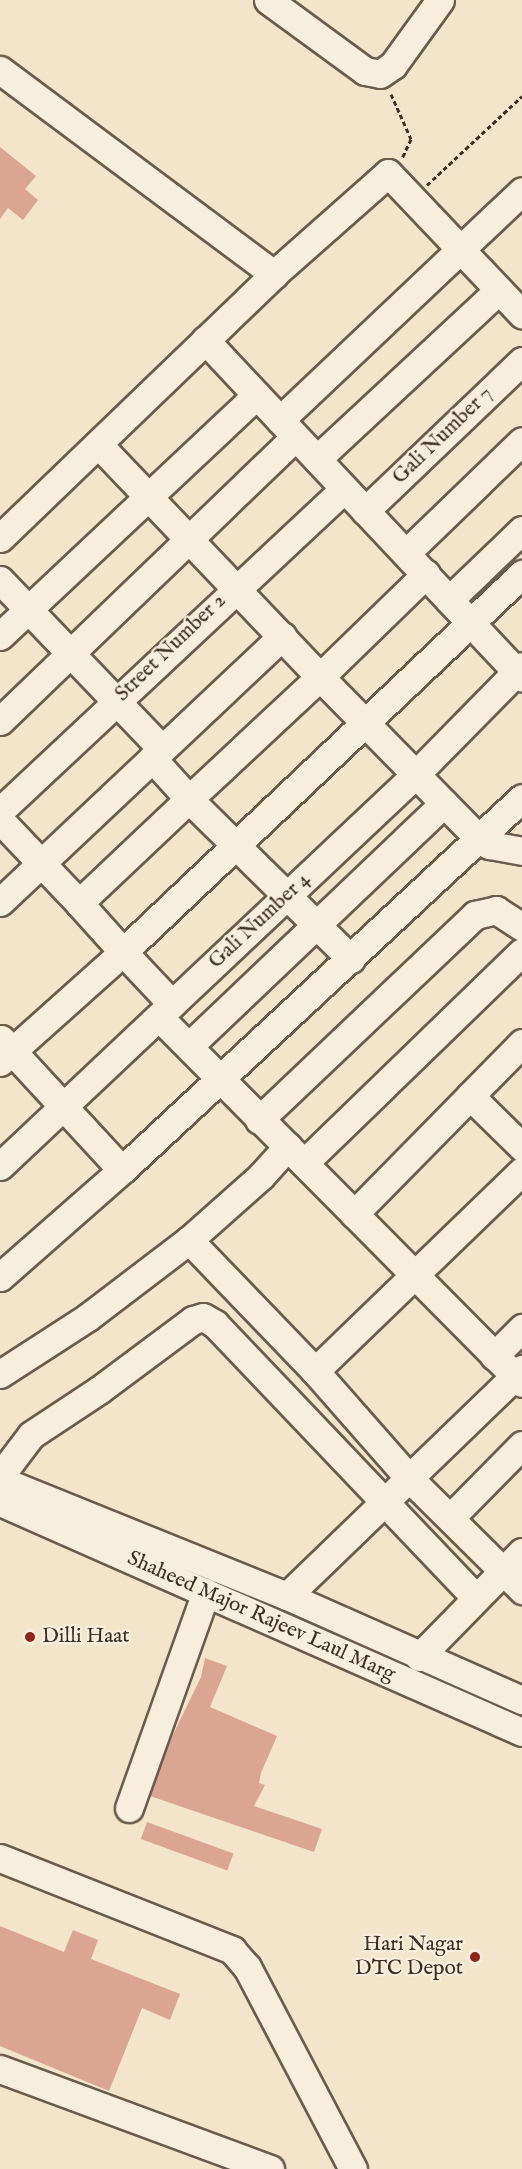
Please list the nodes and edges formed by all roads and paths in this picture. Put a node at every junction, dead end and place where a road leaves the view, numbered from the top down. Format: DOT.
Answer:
graph roads {
  1 [pos="268,0"];
  2 [pos="440,0"];
  3 [pos="0,70"];
  4 [pos="380,74"];
  5 [pos="522,96"];
  6 [pos="388,173"];
  7 [pos="522,191"];
  8 [pos="414,198"];
  9 [pos="462,251"];
  10 [pos="274,274"];
  11 [pos="499,290"];
  12 [pos="522,314"];
  13 [pos="205,340"];
  14 [pos="522,361"];
  15 [pos="257,395"];
  16 [pos="288,428"];
  17 [pos="522,441"];
  18 [pos="98,444"];
  19 [pos="317,459"];
  20 [pos="344,489"];
  21 [pos="146,495"];
  22 [pos="365,511"];
  23 [pos="522,530"];
  24 [pos="0,538"];
  25 [pos="191,541"];
  26 [pos="406,553"];
  27 [pos="426,574"];
  28 [pos="522,574"];
  29 [pos="0,580"];
  30 [pos="236,586"];
  31 [pos="449,600"];
  32 [pos="28,609"];
  33 [pos="470,623"];
  34 [pos="0,636"];
  35 [pos="282,636"];
  36 [pos="72,655"];
  37 [pos="520,671"];
  38 [pos="320,677"];
  39 [pos="116,700"];
  40 [pos="0,721"];
  41 [pos="366,724"];
  42 [pos="157,754"];
  43 [pos="416,774"];
  44 [pos="522,798"];
  45 [pos="189,799"];
  46 [pos="444,803"];
  47 [pos="0,811"];
  48 [pos="0,820"];
  49 [pos="479,839"];
  50 [pos="238,846"];
  51 [pos="522,851"];
  52 [pos="40,863"];
  53 [pos="288,895"];
  54 [pos="0,902"];
  55 [pos="79,903"];
  56 [pos="316,924"];
  57 [pos="522,927"];
  58 [pos="123,952"];
  59 [pos="522,952"];
  60 [pos="351,959"];
  61 [pos="166,1010"];
  62 [pos="522,1043"];
  63 [pos="189,1046"];
  64 [pos="4,1050"];
  65 [pos="220,1076"];
  66 [pos="471,1096"];
  67 [pos="63,1107"];
  68 [pos="259,1120"];
  69 [pos="522,1147"];
  70 [pos="296,1154"];
  71 [pos="0,1166"];
  72 [pos="122,1170"];
  73 [pos="522,1171"];
  74 [pos="354,1214"];
  75 [pos="189,1240"];
  76 [pos="416,1274"];
  77 [pos="0,1277"];
  78 [pos="522,1328"];
  79 [pos="494,1356"];
  80 [pos="315,1371"];
  81 [pos="0,1374"];
  82 [pos="520,1376"];
  83 [pos="522,1445"];
  84 [pos="408,1477"];
  85 [pos="0,1478"];
  86 [pos="0,1502"];
  87 [pos="382,1502"];
  88 [pos="452,1516"];
  89 [pos="522,1552"];
  90 [pos="501,1572"];
  91 [pos="522,1590"];
  92 [pos="206,1592"];
  93 [pos="287,1596"];
  94 [pos="476,1598"];
  95 [pos="419,1657"];
  96 [pos="522,1700"];
  97 [pos="522,1732"];
  98 [pos="129,1808"];
  99 [pos="0,1858"];
  100 [pos="0,2069"];
  101 [pos="270,2169"];
  102 [pos="352,2169"];
  1 -- 4 [label="street"];
  2 -- 4 [label="street"];
  3 -- 10 [label="street"];
  4 -- 6 [label="path"];
  5 -- 8 [label="path"];
  6 -- 8 [label="street"];
  6 -- 10 [label="street"];
  7 -- 9 [label="street"];
  8 -- 9 [label="street"];
  9 -- 11 [label="street"];
  9 -- 16 [label="street"];
  10 -- 13 [label="street"];
  11 -- 12 [label="street"];
  11 -- 19 [label="street"];
  13 -- 15 [label="street"];
  13 -- 18 [label="street"];
  14 -- 22 [label="street, Gali Number 7"];
  15 -- 16 [label="street"];
  15 -- 21 [label="street"];
  16 -- 19 [label="street"];
  16 -- 25 [label="street"];
  17 -- 26 [label="street"];
  18 -- 21 [label="street"];
  18 -- 24 [label="street"];
  19 -- 20 [label="street"];
  20 -- 22 [label="street"];
  20 -- 30 [label="street, Street Number 2"];
  21 -- 25 [label="street"];
  21 -- 32 [label="street"];
  22 -- 26 [label="street"];
  23 -- 31 [label="street"];
  25 -- 30 [label="street"];
  25 -- 36 [label="street"];
  26 -- 27 [label="street"];
  27 -- 31 [label="street"];
  27 -- 38 [label="street"];
  28 -- 33 [label="street"];
  29 -- 32 [label="street"];
  30 -- 35 [label="street"];
  30 -- 39 [label="street, Street Number 2"];
  31 -- 33 [label="street"];
  32 -- 34 [label="street"];
  32 -- 36 [label="street"];
  33 -- 37 [label="street"];
  33 -- 41 [label="street"];
  35 -- 38 [label="street"];
  35 -- 42 [label="street"];
  36 -- 39 [label="street"];
  36 -- 40 [label="street"];
  37 -- 43 [label="street, Gali Number 4"];
  38 -- 41 [label="street"];
  38 -- 45 [label="street"];
  39 -- 42 [label="street"];
  39 -- 47 [label="street, Street Number 2"];
  41 -- 43 [label="street"];
  41 -- 50 [label="street"];
  42 -- 45 [label="street"];
  42 -- 52 [label="street"];
  43 -- 46 [label="street"];
  43 -- 53 [label="street, Gali Number 4"];
  44 -- 49 [label="street"];
  45 -- 50 [label="street"];
  45 -- 55 [label="street"];
  46 -- 49 [label="street"];
  46 -- 56 [label="street"];
  48 -- 52 [label="street"];
  49 -- 51 [label="street"];
  49 -- 60 [label="street"];
  50 -- 53 [label="street"];
  50 -- 58 [label="street"];
  52 -- 54 [label="street"];
  52 -- 55 [label="street"];
  53 -- 56 [label="street"];
  53 -- 61 [label="street, Gali Number 4"];
  55 -- 58 [label="street"];
  56 -- 60 [label="street"];
  56 -- 63 [label="street"];
  57 -- 68 [label="street"];
  58 -- 61 [label="street"];
  58 -- 64 [label="street"];
  59 -- 70 [label="street"];
  60 -- 65 [label="street"];
  61 -- 63 [label="street"];
  61 -- 67 [label="street, Gali Number 4"];
  62 -- 66 [label="street"];
  63 -- 65 [label="street"];
  64 -- 67 [label="street"];
  65 -- 68 [label="street"];
  65 -- 72 [label="street"];
  66 -- 69 [label="street"];
  66 -- 74 [label="street"];
  67 -- 71 [label="street, Gali Number 4"];
  67 -- 72 [label="street"];
  68 -- 70 [label="street"];
  70 -- 74 [label="street"];
  70 -- 75 [label="street"];
  72 -- 77 [label="street"];
  73 -- 76 [label="street"];
  74 -- 76 [label="street"];
  75 -- 80 [label="street"];
  75 -- 81 [label="street"];
  76 -- 79 [label="street"];
  76 -- 80 [label="street"];
  78 -- 79 [label="street"];
  79 -- 82 [label="street"];
  80 -- 84 [label="street"];
  82 -- 84 [label="street"];
  83 -- 88 [label="street"];
  84 -- 87 [label="street"];
  84 -- 88 [label="street"];
  85 -- 87 [label="street"];
  85 -- 93 [label="street, Shaheed Major Rajeev Laul Marg"];
  86 -- 92 [label="street, Shaheed Major Rajeev Laul Marg"];
  87 -- 93 [label="street"];
  87 -- 94 [label="street"];
  88 -- 90 [label="street"];
  89 -- 90 [label="street"];
  90 -- 91 [label="street"];
  90 -- 94 [label="street"];
  92 -- 97 [label="street, Shaheed Major Rajeev Laul Marg"];
  92 -- 98 [label="street"];
  93 -- 95 [label="street, Shaheed Major Rajeev Laul Marg"];
  94 -- 95 [label="street"];
  95 -- 96 [label="street, Shaheed Major Rajeev Laul Marg"];
  99 -- 102 [label="street"];
  100 -- 101 [label="street"];
}
